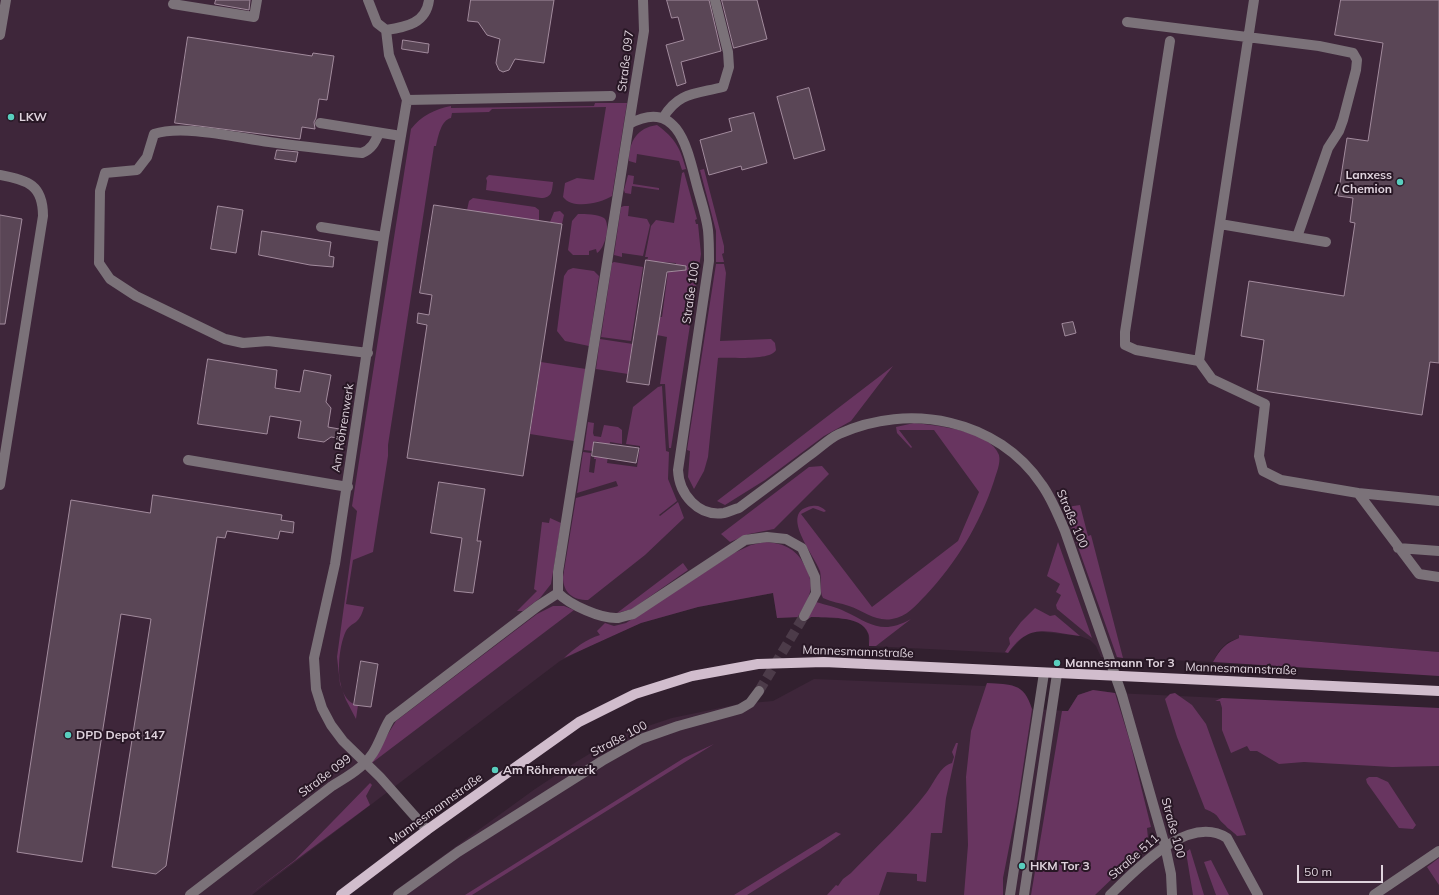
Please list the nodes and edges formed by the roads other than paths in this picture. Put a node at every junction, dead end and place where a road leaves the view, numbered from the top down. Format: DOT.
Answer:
graph roads {
  1 [pos="6,0"];
  2 [pos="257,0"];
  3 [pos="368,0"];
  4 [pos="429,0"];
  5 [pos="643,0"];
  6 [pos="715,0"];
  7 [pos="1254,0"];
  8 [pos="173,4"];
  9 [pos="1128,22"];
  10 [pos="386,30"];
  11 [pos="0,35"];
  12 [pos="1248,38"];
  13 [pos="1170,41"];
  14 [pos="611,96"];
  15 [pos="407,100"];
  16 [pos="663,118"];
  17 [pos="320,123"];
  18 [pos="629,124"];
  19 [pos="379,133"];
  20 [pos="401,136"];
  21 [pos="0,175"];
  22 [pos="1220,224"];
  23 [pos="321,227"];
  24 [pos="384,237"];
  25 [pos="1297,237"];
  26 [pos="1326,242"];
  27 [pos="368,353"];
  28 [pos="1199,362"];
  29 [pos="188,460"];
  30 [pos="0,485"];
  31 [pos="348,487"];
  32 [pos="1358,493"];
  33 [pos="1439,501"];
  34 [pos="1398,548"];
  35 [pos="1439,551"];
  36 [pos="1439,577"];
  37 [pos="558,593"];
  38 [pos="804,616"];
  39 [pos="1044,674"];
  40 [pos="1057,674"];
  41 [pos="759,691"];
  42 [pos="1439,691"];
  43 [pos="427,830"];
  44 [pos="1165,846"];
  45 [pos="1439,851"];
  46 [pos="190,895"];
  47 [pos="342,895"];
  48 [pos="398,895"];
  49 [pos="1010,895"];
  50 [pos="1024,895"];
  51 [pos="1110,895"];
  52 [pos="1172,895"];
  53 [pos="1258,895"];
  54 [pos="1374,895"];
  1 -- 11 [label="street"];
  2 -- 8 [label="street"];
  3 -- 10 [label="street"];
  4 -- 10 [label="street"];
  5 -- 18 [label="street, Straße 097"];
  6 -- 16 [label="street"];
  7 -- 12 [label="street"];
  9 -- 12 [label="street"];
  10 -- 15 [label="street"];
  12 -- 22 [label="street"];
  12 -- 25 [label="street"];
  13 -- 28 [label="street"];
  14 -- 15 [label="street"];
  15 -- 20 [label="street, Am Röhrenwerk"];
  16 -- 18 [label="street"];
  16 -- 44 [label="street, Straße 100"];
  17 -- 19 [label="street"];
  18 -- 37 [label="street"];
  19 -- 20 [label="street"];
  19 -- 27 [label="street"];
  20 -- 24 [label="street, Am Röhrenwerk"];
  21 -- 30 [label="street"];
  22 -- 25 [label="street"];
  22 -- 28 [label="street"];
  23 -- 24 [label="street"];
  24 -- 27 [label="street, Am Röhrenwerk"];
  25 -- 26 [label="street"];
  27 -- 31 [label="street, Am Röhrenwerk"];
  28 -- 32 [label="street"];
  29 -- 31 [label="street"];
  31 -- 43 [label="street, Am Röhrenwerk"];
  32 -- 33 [label="street"];
  32 -- 34 [label="street"];
  34 -- 35 [label="street"];
  34 -- 36 [label="street"];
  37 -- 38 [label="street"];
  37 -- 46 [label="street, Straße 099"];
  39 -- 40 [label="main road, Mannesmannstraße"];
  39 -- 43 [label="main road, Mannesmannstraße"];
  39 -- 49 [label="street"];
  40 -- 42 [label="main road, Mannesmannstraße"];
  40 -- 50 [label="street"];
  41 -- 48 [label="street, Straße 100"];
  43 -- 47 [label="main road, Mannesmannstraße"];
  44 -- 51 [label="street, Straße 511"];
  44 -- 52 [label="street, Straße 100"];
  44 -- 53 [label="street, Straße 511"];
  45 -- 54 [label="street"];
}
